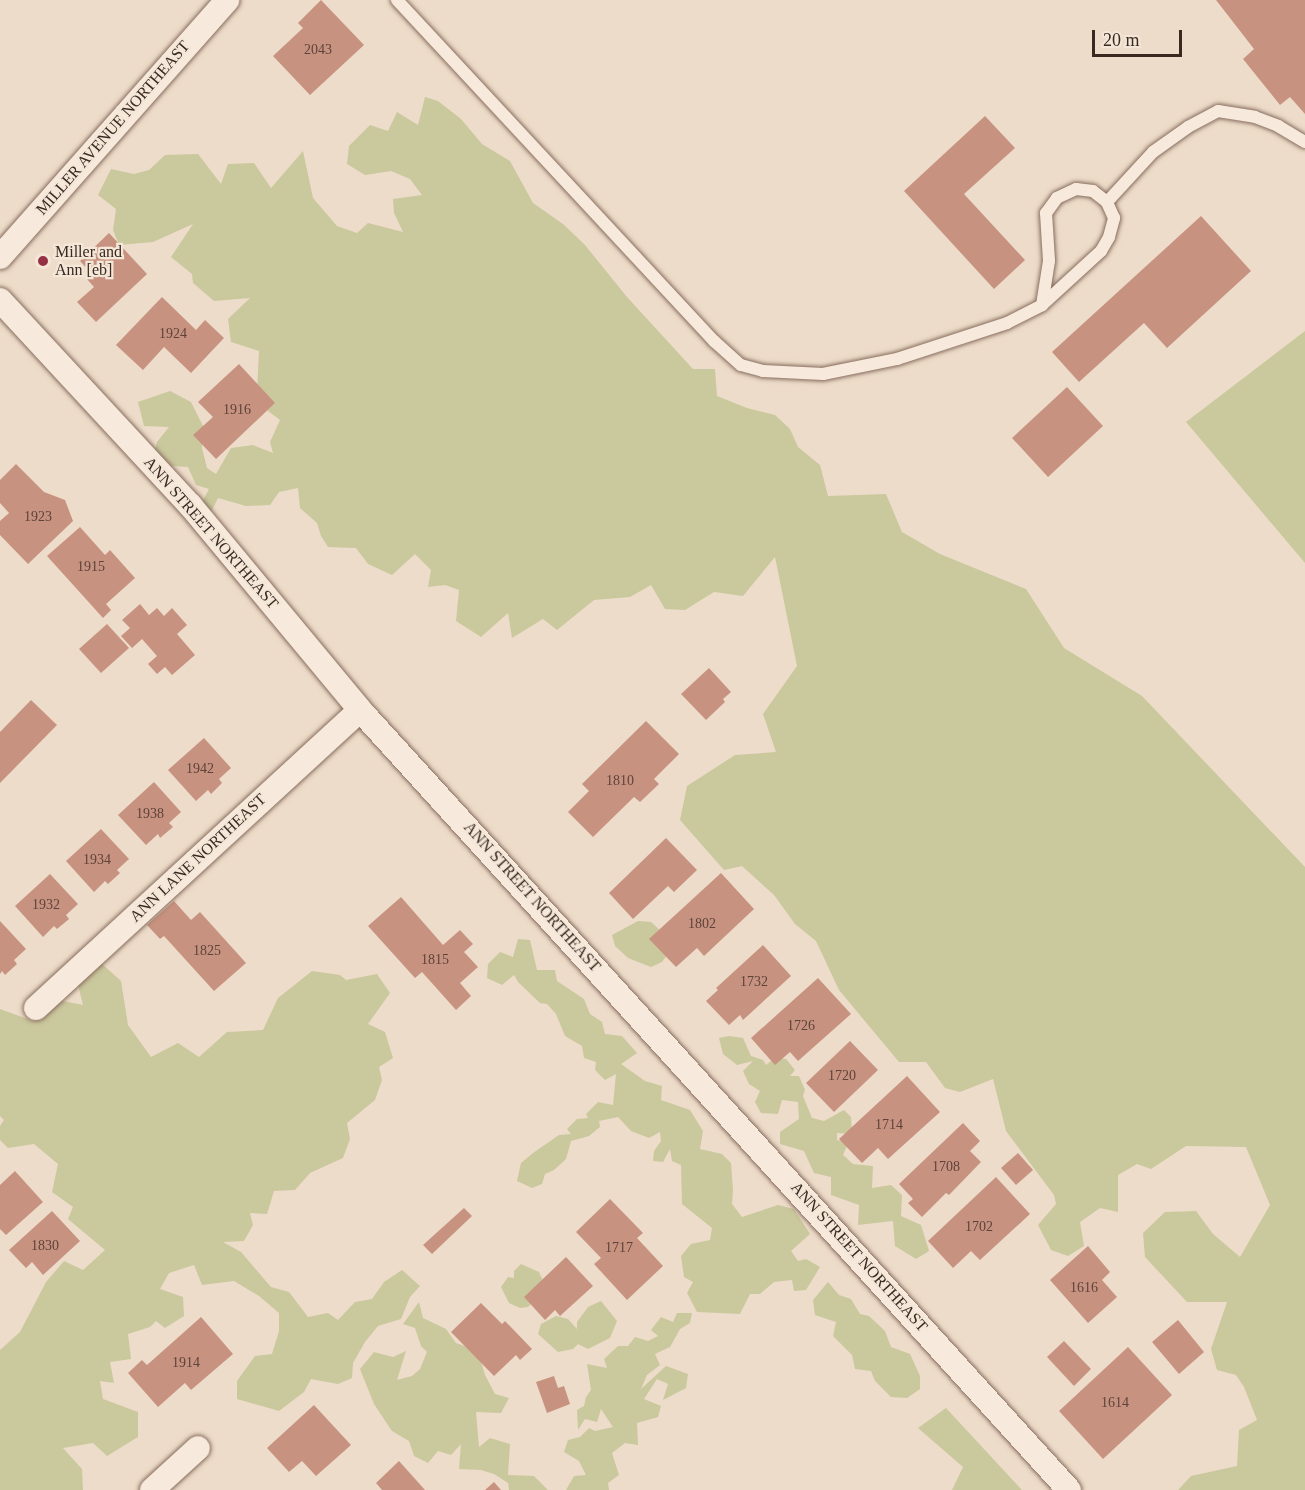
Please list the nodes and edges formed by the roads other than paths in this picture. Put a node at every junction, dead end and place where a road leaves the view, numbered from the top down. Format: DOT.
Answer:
graph roads {
  1 [pos="227,0"];
  2 [pos="397,0"];
  3 [pos="1305,142"];
  4 [pos="1107,202"];
  5 [pos="0,257"];
  6 [pos="0,300"];
  7 [pos="1042,305"];
  8 [pos="360,710"];
  9 [pos="36,1008"];
  10 [pos="198,1448"];
  11 [pos="152,1490"];
  12 [pos="1069,1490"];
  1 -- 5 [label="street, MILLER AVENUE NORTHEAST"];
  2 -- 7 [label="lane"];
  3 -- 4 [label="lane"];
  4 -- 7 [label="lane"];
  4 -- 7 [label="lane"];
  6 -- 8 [label="street, ANN STREET NORTHEAST"];
  8 -- 9 [label="street, ANN LANE NORTHEAST"];
  8 -- 12 [label="street, ANN STREET NORTHEAST"];
  10 -- 11 [label="street"];
}
